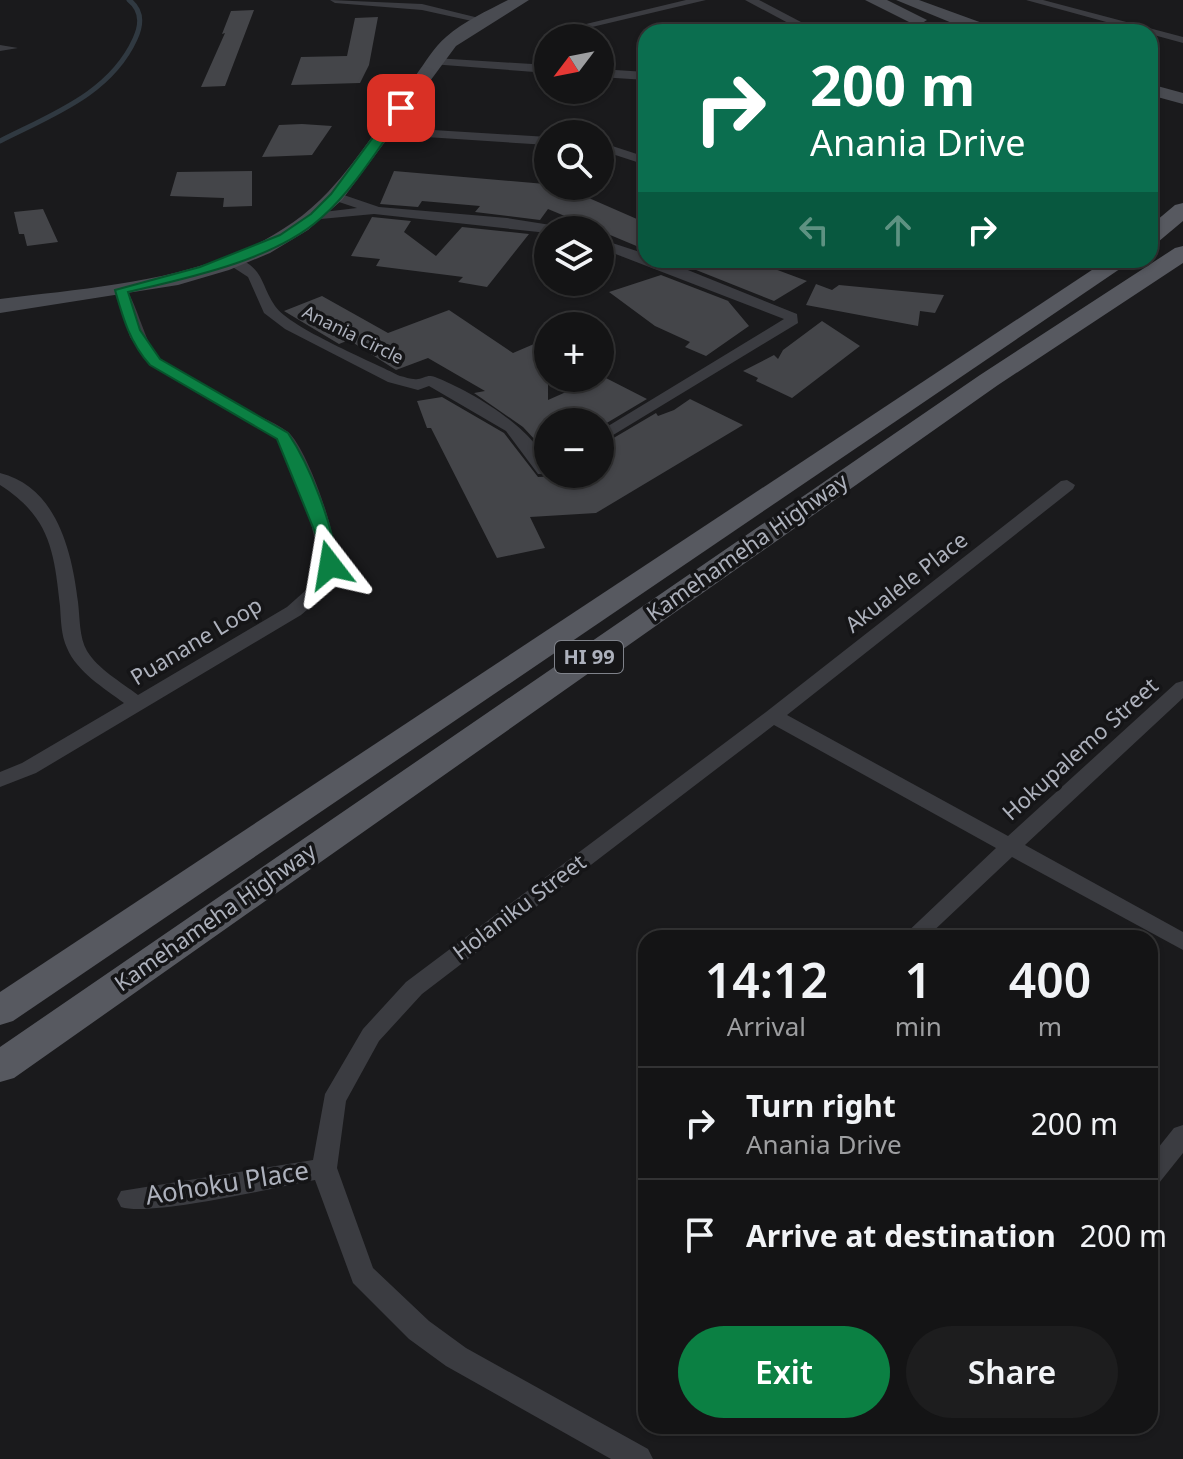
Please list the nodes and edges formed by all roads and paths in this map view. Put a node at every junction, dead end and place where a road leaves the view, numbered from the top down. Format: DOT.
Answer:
graph roads {
  1 [pos="335,0"];
  2 [pos="521,0"];
  3 [pos="701,0"];
  4 [pos="750,0"];
  5 [pos="873,0"];
  6 [pos="904,0"];
  7 [pos="1031,0"];
  8 [pos="481,20"];
  9 [pos="592,24"];
  10 [pos="798,24"];
  11 [pos="933,24"];
  12 [pos="968,24"];
  13 [pos="1120,24"];
  14 [pos="1158,34"];
  15 [pos="1183,40"];
  16 [pos="435,62"];
  17 [pos="534,68"];
  18 [pos="614,74"];
  19 [pos="638,75"];
  20 [pos="1158,79"];
  21 [pos="1183,86"];
  22 [pos="1158,91"];
  23 [pos="1183,99"];
  24 [pos="384,131"];
  25 [pos="534,140"];
  26 [pos="614,151"];
  27 [pos="638,158"];
  28 [pos="335,196"];
  29 [pos="1183,210"];
  30 [pos="377,211"];
  31 [pos="315,217"];
  32 [pos="1183,220"];
  33 [pos="534,226"];
  34 [pos="1158,233"];
  35 [pos="1158,235"];
  36 [pos="614,248"];
  37 [pos="1183,253"];
  38 [pos="638,256"];
  39 [pos="233,261"];
  40 [pos="671,268"];
  41 [pos="1110,268"];
  42 [pos="121,290"];
  43 [pos="0,306"];
  44 [pos="614,430"];
  45 [pos="534,460"];
  46 [pos="0,478"];
  47 [pos="1067,485"];
  48 [pos="1183,687"];
  49 [pos="138,704"];
  50 [pos="773,716"];
  51 [pos="0,780"];
  52 [pos="1010,846"];
  53 [pos="921,930"];
  54 [pos="1183,942"];
  55 [pos="0,1011"];
  56 [pos="0,1067"];
  57 [pos="1183,1135"];
  58 [pos="1158,1166"];
  59 [pos="324,1168"];
  60 [pos="130,1199"];
  61 [pos="638,1459"];
  1 -- 8 [label="street"];
  2 -- 8 [label="street"];
  3 -- 9 [label="street"];
  4 -- 10 [label="street"];
  5 -- 11 [label="street"];
  6 -- 12 [label="street"];
  7 -- 13 [label="street"];
  8 -- 16 [label="street"];
  14 -- 15 [label="street"];
  16 -- 17 [label="street"];
  16 -- 24 [label="street"];
  18 -- 19 [label="street"];
  20 -- 21 [label="street"];
  22 -- 23 [label="street"];
  24 -- 25 [label="street"];
  24 -- 28 [label="street"];
  26 -- 27 [label="street"];
  28 -- 30 [label="street"];
  28 -- 31 [label="street"];
  29 -- 34 [label="main road"];
  30 -- 31 [label="street"];
  30 -- 33 [label="street"];
  31 -- 39 [label="street"];
  32 -- 35 [label="main road"];
  36 -- 38 [label="street"];
  37 -- 56 [label="main road, Kamehameha Highway / HI 99"];
  39 -- 42 [label="street"];
  39 -- 45 [label="street, Anania Circle"];
  40 -- 44 [label="street"];
  41 -- 55 [label="main road, Kamehameha Highway / HI 99"];
  42 -- 43 [label="street"];
  42 -- 49 [label="street, Puanane Loop"];
  46 -- 49 [label="street"];
  47 -- 50 [label="street, Akualele Place"];
  48 -- 52 [label="street, Hokupalemo Street"];
  49 -- 51 [label="street, Puanane Loop"];
  50 -- 52 [label="street"];
  50 -- 59 [label="street, Holaniku Street"];
  52 -- 53 [label="street, Hokupalemo Street"];
  52 -- 54 [label="street"];
  57 -- 58 [label="street"];
  59 -- 60 [label="street, Aohoku Place"];
  59 -- 61 [label="street, Holaniku Street"];
}
